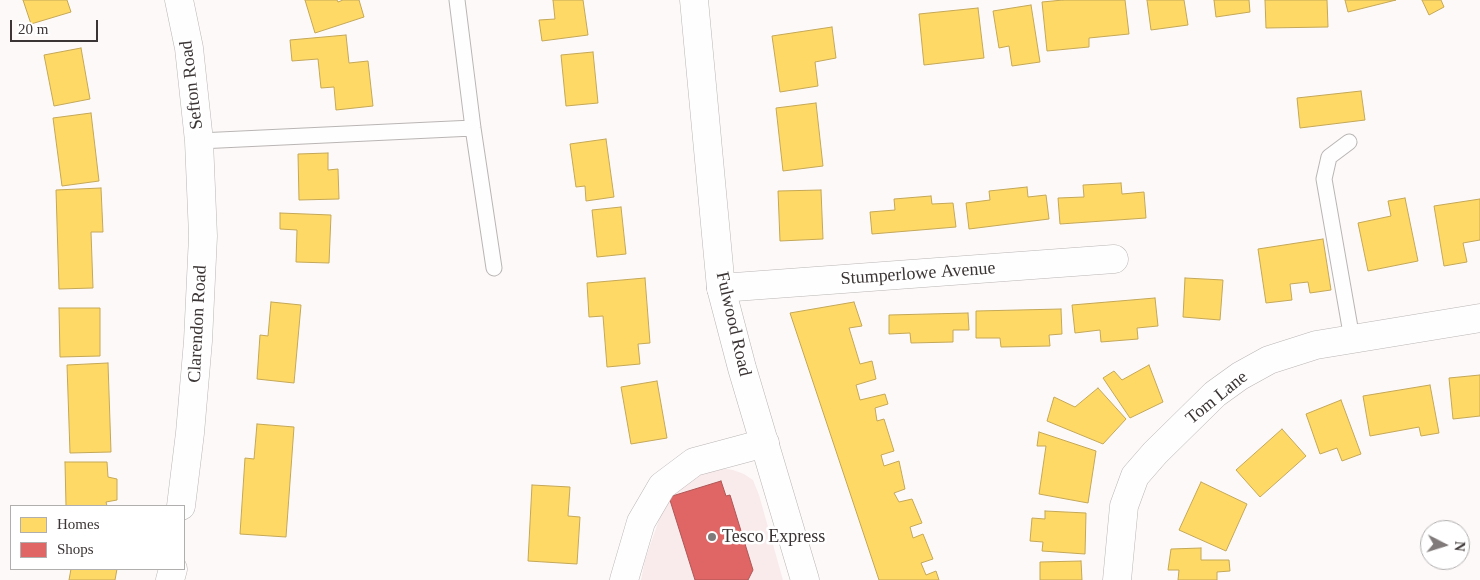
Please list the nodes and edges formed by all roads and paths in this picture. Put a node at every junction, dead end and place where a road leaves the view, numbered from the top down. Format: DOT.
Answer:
graph roads {
  1 [pos="179,0"];
  2 [pos="458,0"];
  3 [pos="694,0"];
  4 [pos="473,128"];
  5 [pos="199,141"];
  6 [pos="1349,142"];
  7 [pos="1114,259"];
  8 [pos="494,268"];
  9 [pos="721,288"];
  10 [pos="1480,318"];
  11 [pos="1352,339"];
  12 [pos="765,443"];
  13 [pos="181,505"];
  14 [pos="624,580"];
  15 [pos="805,580"];
  16 [pos="1116,580"];
  1 -- 5 [label="street, Sefton Road"];
  2 -- 4 [label="lane"];
  3 -- 9 [label="street, Fulwood Road"];
  4 -- 5 [label="lane"];
  4 -- 8 [label="lane"];
  5 -- 13 [label="street, Clarendon Road"];
  6 -- 11 [label="lane"];
  7 -- 9 [label="street, Stumperlowe Avenue"];
  9 -- 12 [label="street, Fulwood Road"];
  10 -- 11 [label="street, Tom Lane"];
  11 -- 16 [label="street, Tom Lane"];
  12 -- 14 [label="street"];
  12 -- 15 [label="street, Fulwood Road"];
}
